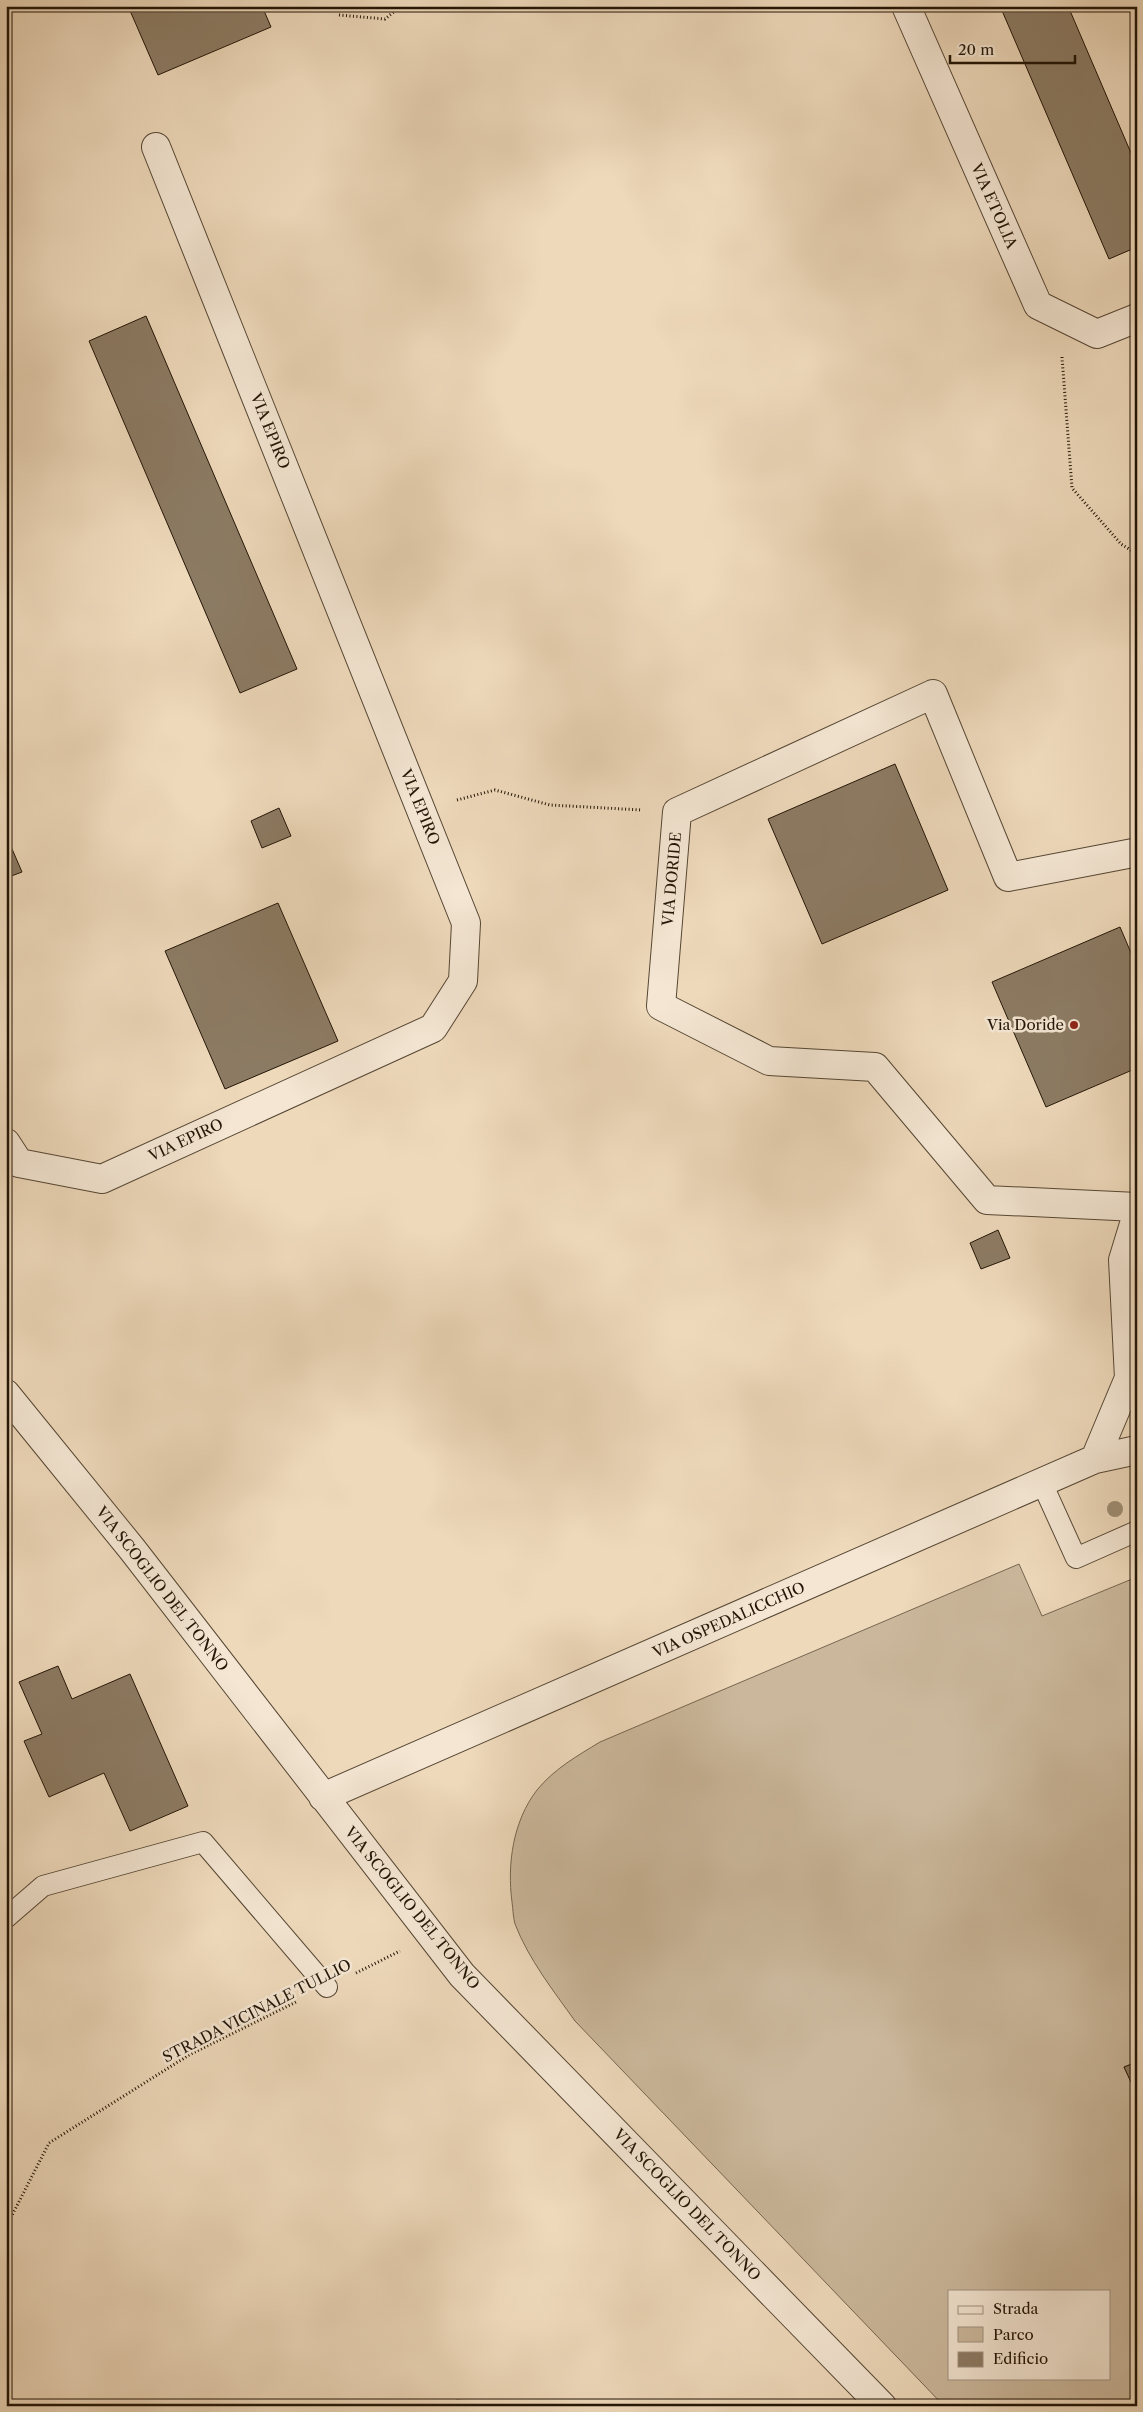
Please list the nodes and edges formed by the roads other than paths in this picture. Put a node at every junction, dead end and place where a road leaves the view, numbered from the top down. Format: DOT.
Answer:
graph roads {
  1 [pos="906,6"];
  2 [pos="156,147"];
  3 [pos="1137,318"];
  4 [pos="1137,855"];
  5 [pos="6,1143"];
  6 [pos="1137,1207"];
  7 [pos="1137,1214"];
  8 [pos="1130,1261"];
  9 [pos="6,1394"];
  10 [pos="1137,1450"];
  11 [pos="1096,1459"];
  12 [pos="1042,1483"];
  13 [pos="1137,1531"];
  14 [pos="323,1797"];
  15 [pos="6,1918"];
  16 [pos="327,1987"];
  17 [pos="882,2406"];
  1 -- 3 [label="street, VIA ETOLIA"];
  2 -- 5 [label="street, VIA EPIRO"];
  4 -- 6 [label="street, VIA DORIDE"];
  7 -- 8 [label="street"];
  8 -- 11 [label="street"];
  9 -- 14 [label="street, VIA SCOGLIO DEL TONNO"];
  10 -- 11 [label="street, VIA OSPEDALICCHIO"];
  11 -- 12 [label="street, VIA OSPEDALICCHIO"];
  12 -- 13 [label="lane"];
  12 -- 14 [label="street, VIA OSPEDALICCHIO"];
  14 -- 17 [label="street, VIA SCOGLIO DEL TONNO"];
  15 -- 16 [label="lane"];
}
